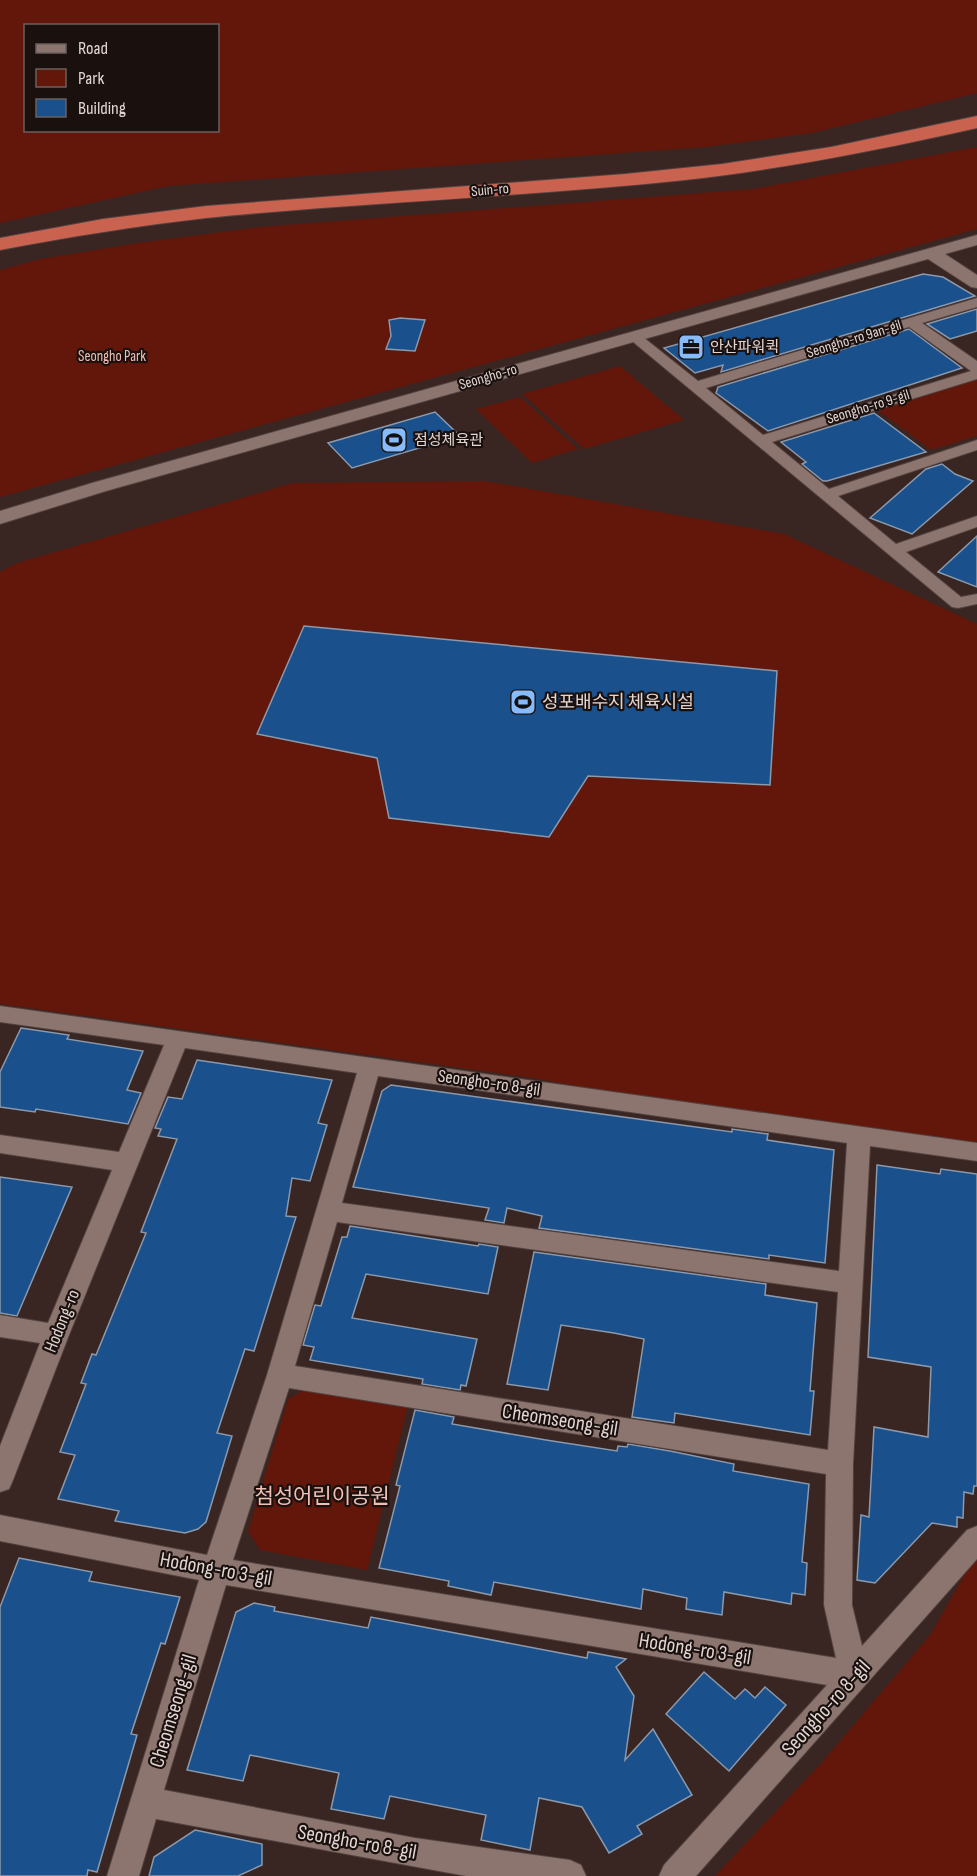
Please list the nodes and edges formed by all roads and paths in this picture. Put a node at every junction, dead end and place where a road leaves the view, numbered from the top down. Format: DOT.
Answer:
graph roads {
  1 [pos="977,106"];
  2 [pos="977,122"];
  3 [pos="176,196"];
  4 [pos="153,199"];
  5 [pos="75,211"];
  6 [pos="977,240"];
  7 [pos="0,244"];
  8 [pos="938,251"];
  9 [pos="977,270"];
  10 [pos="977,283"];
  11 [pos="977,302"];
  12 [pos="911,322"];
  13 [pos="633,336"];
  14 [pos="977,368"];
  15 [pos="977,374"];
  16 [pos="694,387"];
  17 [pos="759,441"];
  18 [pos="977,445"];
  19 [pos="825,495"];
  20 [pos="0,518"];
  21 [pos="977,521"];
  22 [pos="894,550"];
  23 [pos="977,599"];
  24 [pos="0,1014"];
  25 [pos="178,1038"];
  26 [pos="370,1066"];
  27 [pos="859,1135"];
  28 [pos="0,1144"];
  29 [pos="977,1152"];
  30 [pos="128,1163"];
  31 [pos="327,1211"];
  32 [pos="850,1283"];
  33 [pos="0,1326"];
  34 [pos="56,1335"];
  35 [pos="280,1375"];
  36 [pos="840,1464"];
  37 [pos="0,1480"];
  38 [pos="0,1528"];
  39 [pos="977,1539"];
  40 [pos="216,1570"];
  41 [pos="855,1676"];
  42 [pos="145,1802"];
  43 [pos="123,1876"];
  44 [pos="570,1876"];
  45 [pos="675,1876"];
  1 -- 3 [label="highway, Suin-ro"];
  2 -- 7 [label="highway, Suin-ro"];
  4 -- 5 [label="highway"];
  6 -- 8 [label="street, Seongho-ro"];
  8 -- 9 [label="street"];
  8 -- 10 [label="street"];
  8 -- 13 [label="street, Seongho-ro"];
  11 -- 12 [label="street, Seongho-ro 9an-gil"];
  12 -- 14 [label="street, Seongho-ro 9an-gil"];
  12 -- 16 [label="street, Seongho-ro 9an-gil"];
  13 -- 16 [label="street"];
  13 -- 20 [label="street, Seongho-ro"];
  15 -- 17 [label="street, Seongho-ro 9-gil"];
  16 -- 17 [label="street"];
  17 -- 19 [label="street"];
  18 -- 19 [label="street"];
  19 -- 22 [label="street"];
  21 -- 22 [label="street"];
  22 -- 23 [label="street"];
  24 -- 25 [label="street, Seongho-ro 8-gil"];
  25 -- 26 [label="street, Seongho-ro 8-gil"];
  25 -- 30 [label="street, Hodong-ro"];
  26 -- 27 [label="street, Seongho-ro 8-gil"];
  26 -- 31 [label="street, Cheomseong-gil"];
  27 -- 29 [label="street, Seongho-ro 8-gil"];
  27 -- 32 [label="street"];
  28 -- 30 [label="street"];
  30 -- 34 [label="street, Hodong-ro"];
  31 -- 32 [label="street"];
  31 -- 35 [label="street, Cheomseong-gil"];
  32 -- 36 [label="street"];
  33 -- 34 [label="street"];
  34 -- 37 [label="street, Hodong-ro"];
  35 -- 36 [label="street, Cheomseong-gil"];
  35 -- 40 [label="street, Cheomseong-gil"];
  36 -- 41 [label="street"];
  38 -- 40 [label="street, Hodong-ro 3-gil"];
  39 -- 41 [label="street, Seongho-ro 8-gil"];
  40 -- 41 [label="street, Hodong-ro 3-gil"];
  40 -- 42 [label="street, Cheomseong-gil"];
  41 -- 45 [label="street, Seongho-ro 8-gil"];
  42 -- 43 [label="street, Cheomseong-gil"];
  42 -- 44 [label="street, Seongho-ro 8-gil"];
}
